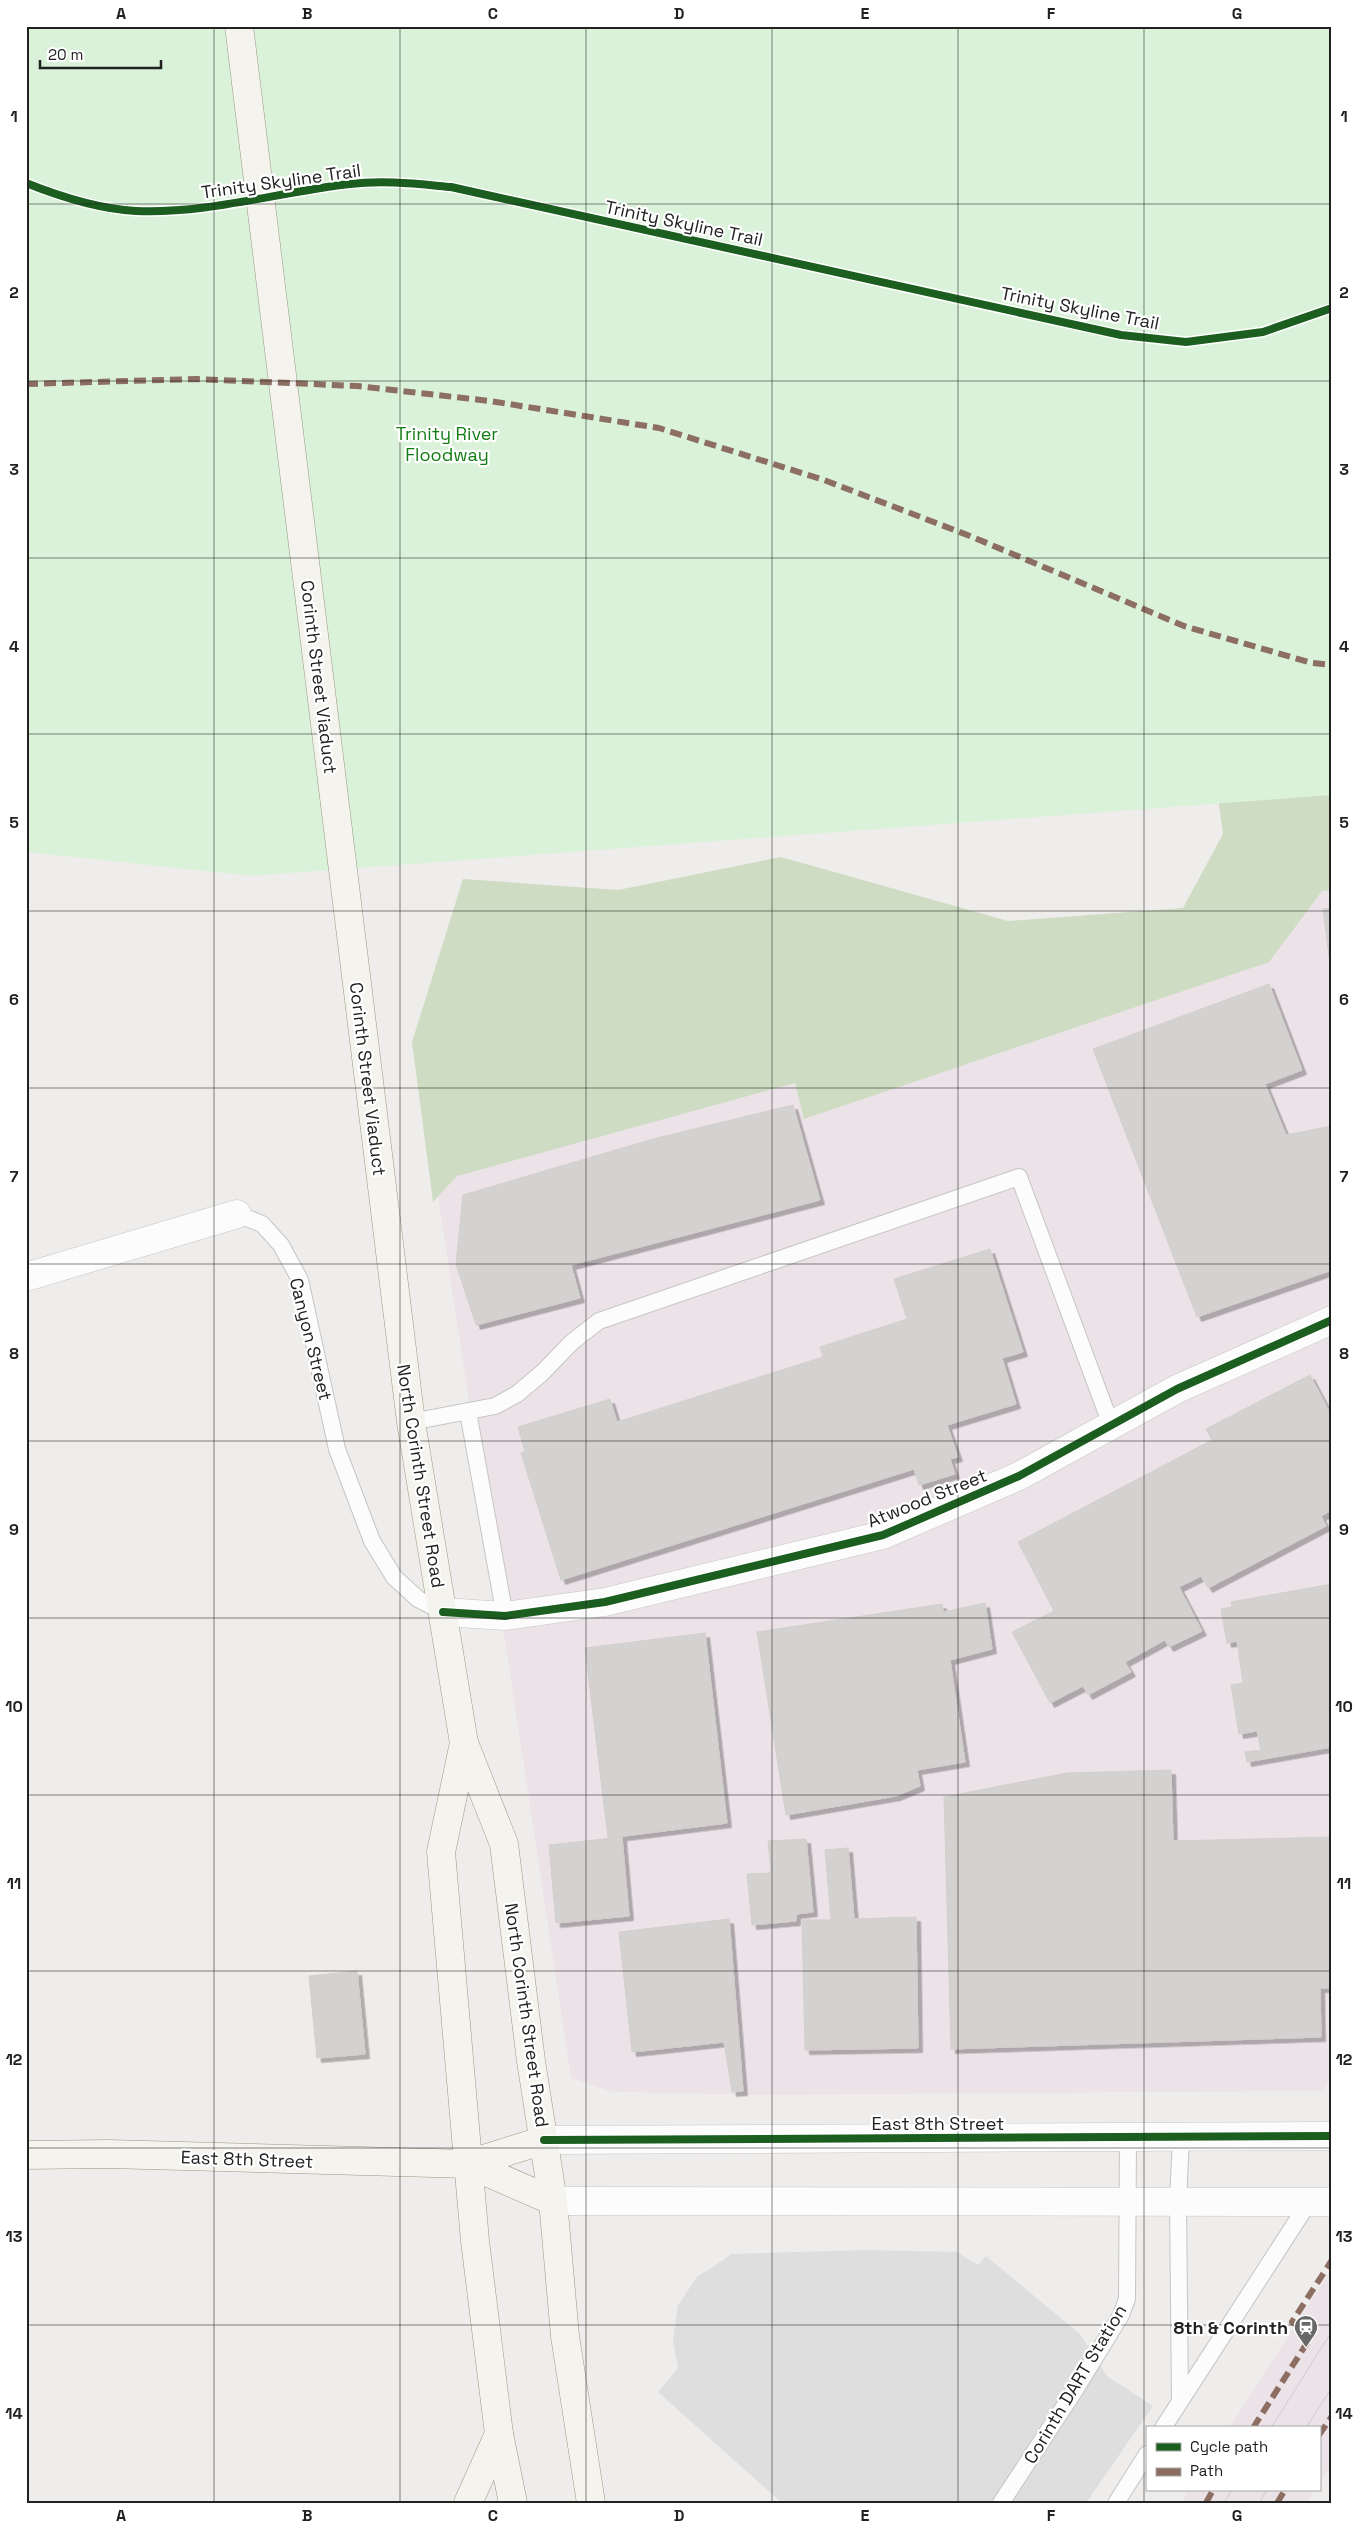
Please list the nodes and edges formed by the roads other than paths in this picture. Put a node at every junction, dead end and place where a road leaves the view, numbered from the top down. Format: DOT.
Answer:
graph roads {
  1 [pos="239,26"];
  2 [pos="238,1214"];
  3 [pos="26,1277"];
  4 [pos="1332,1320"];
  5 [pos="399,1327"];
  6 [pos="468,1412"];
  7 [pos="411,1422"];
  8 [pos="1111,1425"];
  9 [pos="443,1612"];
  10 [pos="505,1616"];
  11 [pos="464,1743"];
  12 [pos="1332,2136"];
  13 [pos="1128,2137"];
  14 [pos="1181,2137"];
  15 [pos="544,2140"];
  16 [pos="26,2155"];
  17 [pos="468,2164"];
  18 [pos="553,2201"];
  19 [pos="1128,2201"];
  20 [pos="1178,2202"];
  21 [pos="1320,2202"];
  22 [pos="1180,2401"];
  23 [pos="1164,2426"];
  24 [pos="499,2434"];
  25 [pos="1146,2456"];
  26 [pos="468,2503"];
  27 [pos="513,2503"];
  28 [pos="591,2503"];
  29 [pos="1001,2503"];
  30 [pos="1116,2503"];
  1 -- 5 [label="main road, Corinth Street Viaduct"];
  2 -- 3 [label="street, Canyon Street"];
  2 -- 9 [label="lane, Canyon Street"];
  4 -- 8 [label="street, Atwood Street"];
  5 -- 7 [label="main road, North Corinth Street Road"];
  6 -- 7 [label="lane"];
  6 -- 8 [label="lane"];
  6 -- 10 [label="lane"];
  7 -- 9 [label="main road, North Corinth Street Road"];
  8 -- 10 [label="street, Atwood Street"];
  9 -- 10 [label="street, Atwood Street"];
  9 -- 11 [label="main road, North Corinth Street Road"];
  11 -- 15 [label="main road, North Corinth Street Road"];
  11 -- 17 [label="main road, North Corinth Street Road"];
  12 -- 14 [label="street, East 8th Street"];
  13 -- 14 [label="street, East 8th Street"];
  13 -- 15 [label="street, East 8th Street"];
  13 -- 19 [label="lane, Corinth DART Station"];
  14 -- 20 [label="lane"];
  15 -- 17 [label="main road, East 8th Street"];
  15 -- 18 [label="main road, North Corinth Street Road"];
  16 -- 17 [label="main road, East 8th Street"];
  17 -- 18 [label="main road, East 8th Street"];
  17 -- 24 [label="main road, North Corinth Street Road"];
  18 -- 19 [label="street, East 8th Street"];
  18 -- 28 [label="main road, North Corinth Street Road"];
  19 -- 20 [label="street, East 8th Street"];
  19 -- 29 [label="lane, Corinth DART Station"];
  20 -- 21 [label="street, East 8th Street"];
  20 -- 22 [label="lane"];
  21 -- 22 [label="lane"];
  22 -- 23 [label="lane"];
  24 -- 26 [label="main road"];
  24 -- 27 [label="main road, North Corinth Street Road"];
  25 -- 30 [label="lane"];
}
